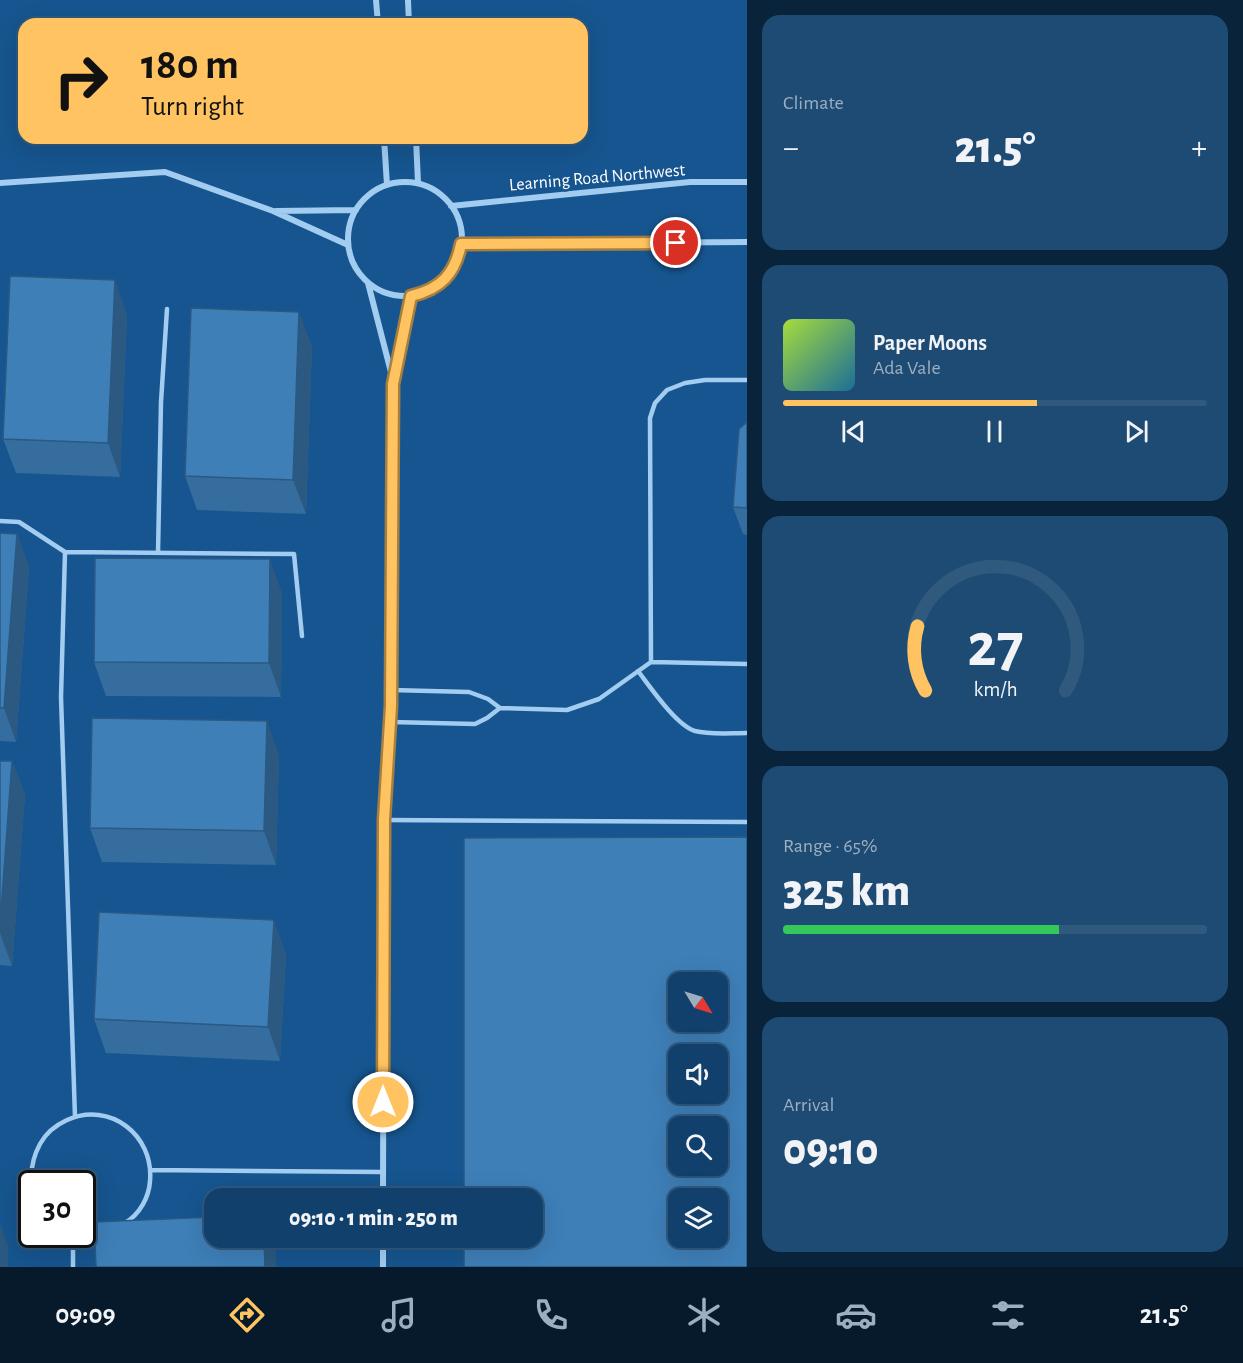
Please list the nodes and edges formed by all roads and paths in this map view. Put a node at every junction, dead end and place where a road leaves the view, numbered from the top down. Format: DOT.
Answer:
graph roads {
  1 [pos="376,0"];
  2 [pos="408,0"];
  3 [pos="378,18"];
  4 [pos="409,18"];
  5 [pos="384,144"];
  6 [pos="416,144"];
  7 [pos="747,182"];
  8 [pos="0,183"];
  9 [pos="418,183"];
  10 [pos="387,185"];
  11 [pos="452,206"];
  12 [pos="356,210"];
  13 [pos="273,211"];
  14 [pos="747,242"];
  15 [pos="461,244"];
  16 [pos="348,245"];
  17 [pos="368,282"];
  18 [pos="411,296"];
  19 [pos="167,309"];
  20 [pos="747,380"];
  21 [pos="393,384"];
  22 [pos="0,521"];
  23 [pos="65,552"];
  24 [pos="158,553"];
  25 [pos="302,636"];
  26 [pos="651,662"];
  27 [pos="747,664"];
  28 [pos="638,671"];
  29 [pos="391,690"];
  30 [pos="500,708"];
  31 [pos="391,722"];
  32 [pos="747,733"];
  33 [pos="384,820"];
  34 [pos="747,822"];
  35 [pos="75,1117"];
  36 [pos="32,1170"];
  37 [pos="151,1170"];
  38 [pos="383,1173"];
  39 [pos="383,1188"];
  40 [pos="120,1226"];
  41 [pos="102,1233"];
  42 [pos="96,1234"];
  43 [pos="73,1248"];
  44 [pos="383,1248"];
  45 [pos="73,1267"];
  46 [pos="383,1267"];
  1 -- 3 [label="street"];
  2 -- 4 [label="street"];
  5 -- 10 [label="street"];
  6 -- 9 [label="street"];
  7 -- 11 [label="street, Learning Road Northwest"];
  8 -- 13 [label="street"];
  9 -- 10 [label="street"];
  9 -- 11 [label="street"];
  10 -- 12 [label="street"];
  11 -- 15 [label="street"];
  12 -- 13 [label="street"];
  12 -- 16 [label="street"];
  13 -- 16 [label="street"];
  14 -- 15 [label="street"];
  15 -- 18 [label="street"];
  16 -- 17 [label="street"];
  17 -- 18 [label="street"];
  17 -- 21 [label="street"];
  18 -- 21 [label="street"];
  19 -- 24 [label="lane"];
  20 -- 26 [label="lane"];
  21 -- 29 [label="street"];
  22 -- 23 [label="lane"];
  23 -- 24 [label="lane"];
  23 -- 35 [label="lane"];
  24 -- 25 [label="lane"];
  26 -- 27 [label="lane"];
  26 -- 28 [label="lane"];
  28 -- 30 [label="lane"];
  28 -- 32 [label="lane"];
  29 -- 30 [label="lane"];
  29 -- 31 [label="street"];
  30 -- 31 [label="lane"];
  31 -- 33 [label="street"];
  33 -- 34 [label="lane"];
  33 -- 38 [label="street"];
  35 -- 36 [label="lane"];
  35 -- 37 [label="lane"];
  37 -- 38 [label="lane"];
  37 -- 40 [label="lane"];
  38 -- 39 [label="street"];
  41 -- 42 [label="lane"];
  43 -- 45 [label="lane"];
  44 -- 46 [label="street"];
}
